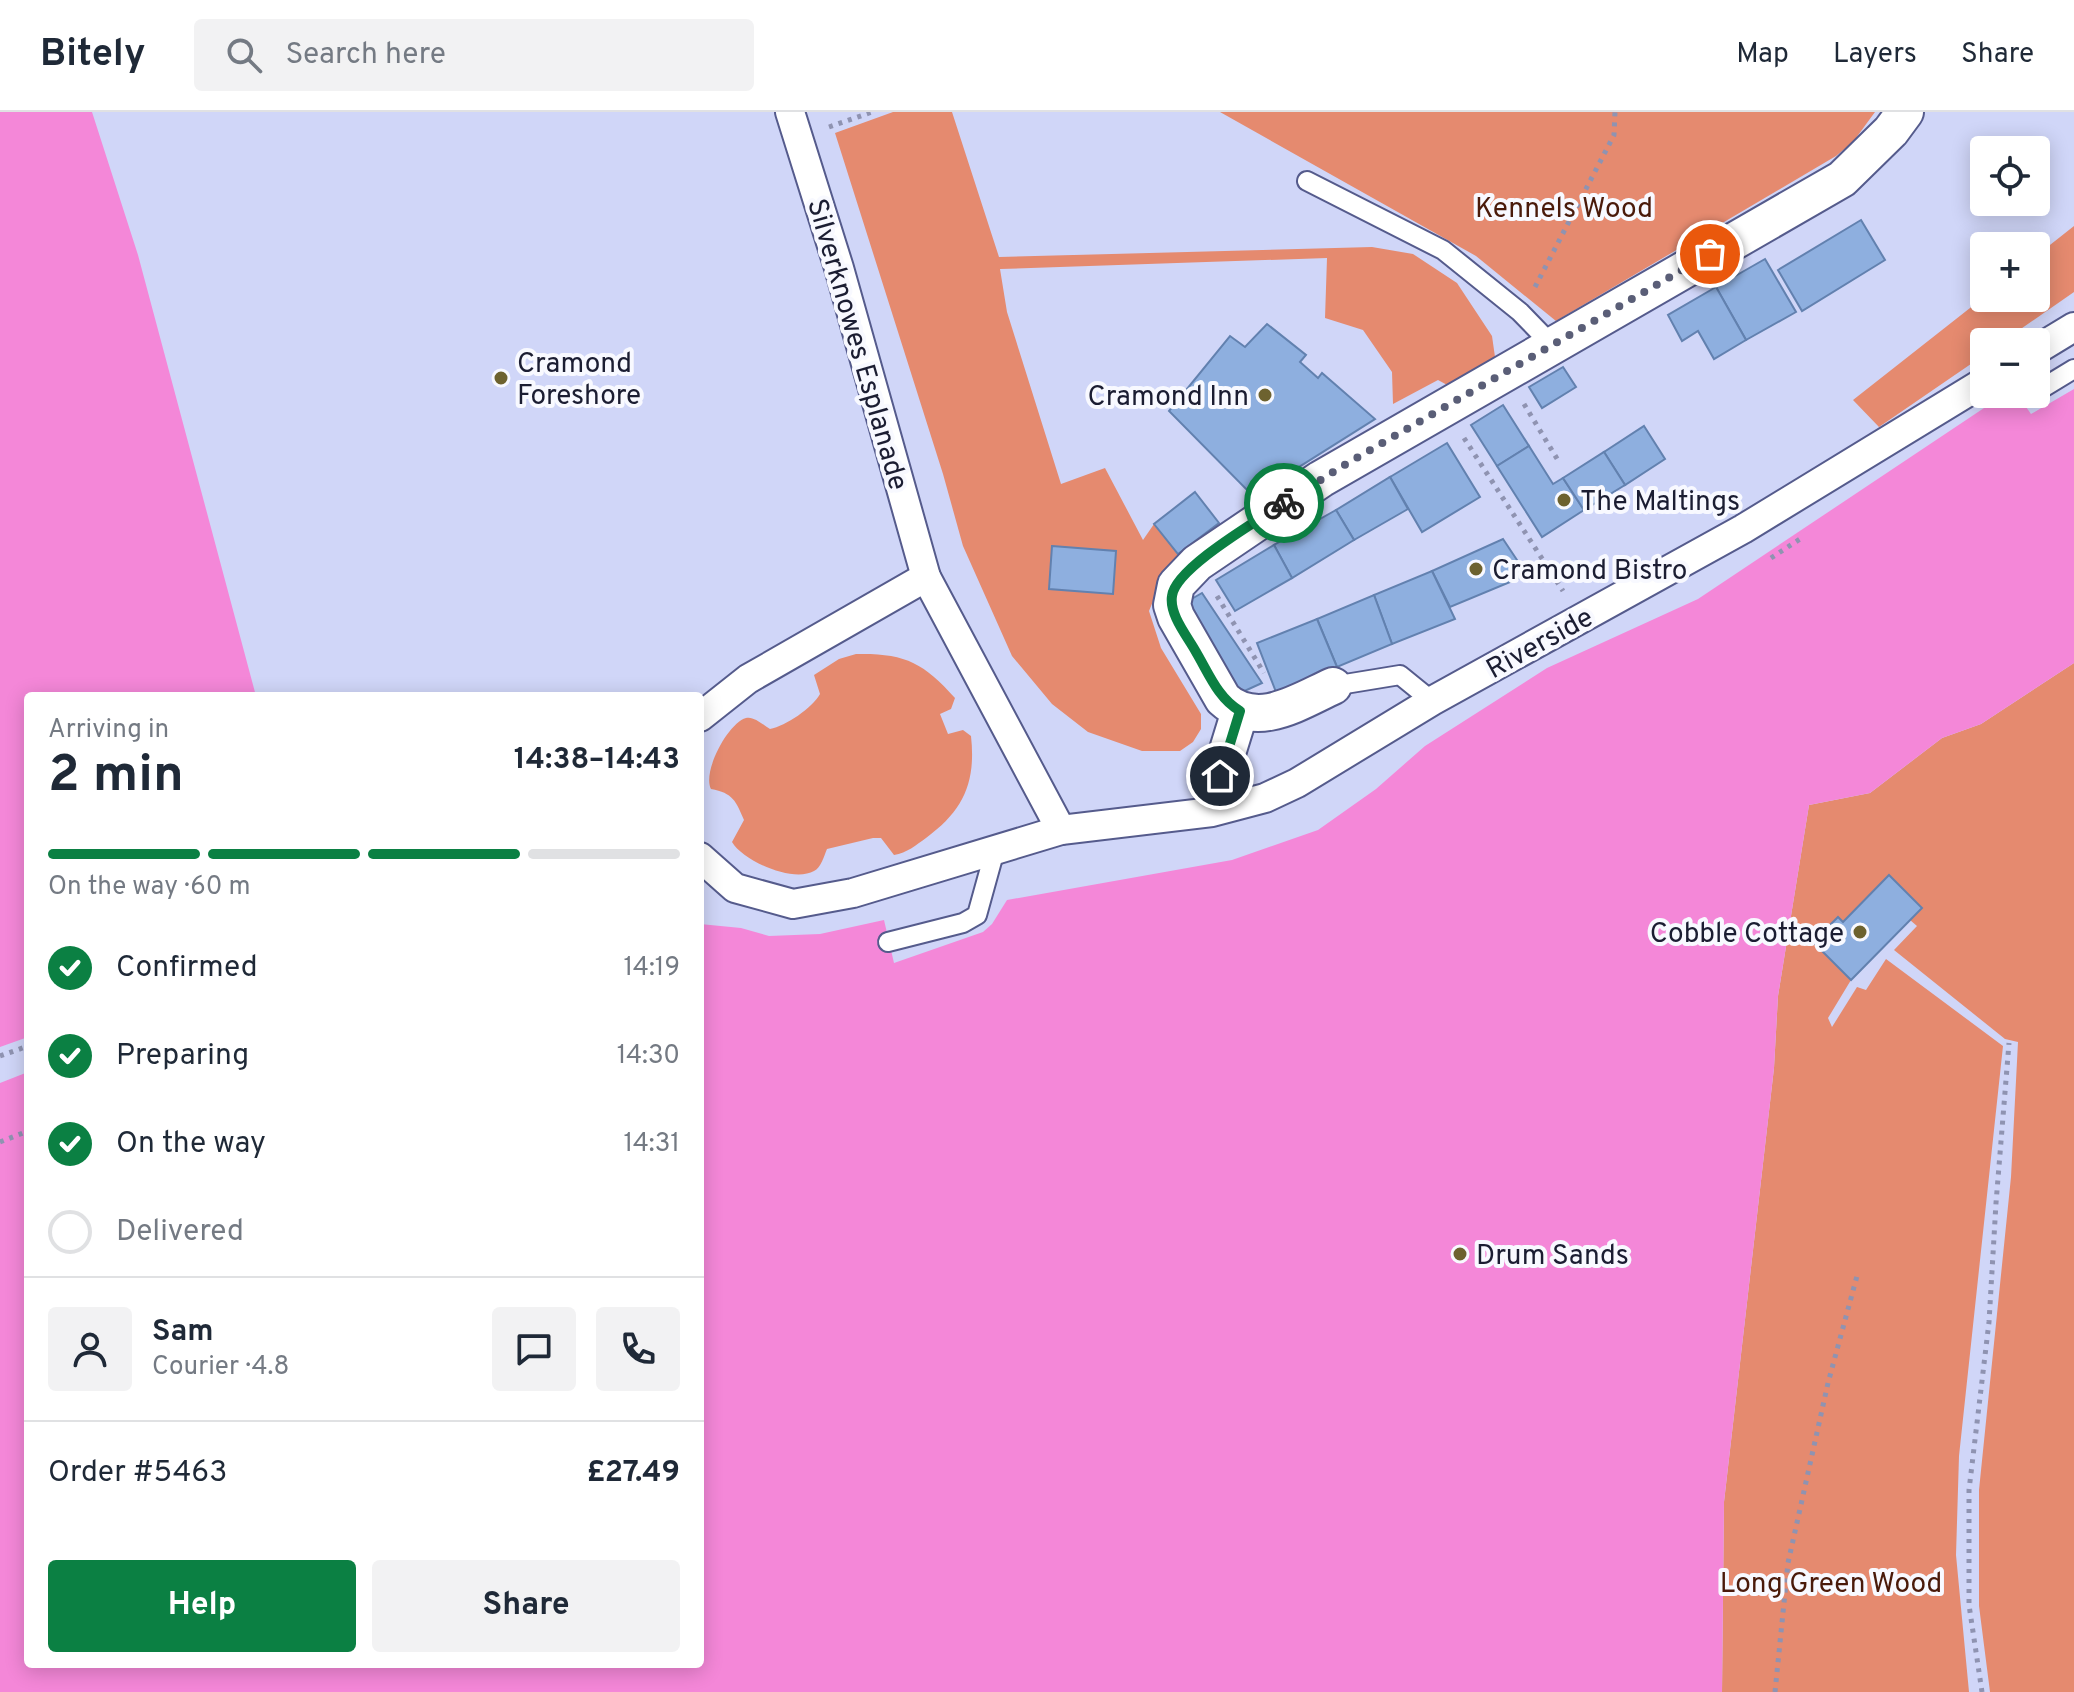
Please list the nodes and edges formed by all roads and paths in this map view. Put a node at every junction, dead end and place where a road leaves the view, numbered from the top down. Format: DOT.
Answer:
graph roads {
  1 [pos="872,112"];
  2 [pos="1615,112"];
  3 [pos="1905,112"];
  4 [pos="794,125"];
  5 [pos="1307,181"];
  6 [pos="1520,312"];
  7 [pos="2074,327"];
  8 [pos="2050,342"];
  9 [pos="1552,345"];
  10 [pos="2074,369"];
  11 [pos="1505,372"];
  12 [pos="2050,384"];
  13 [pos="1970,391"];
  14 [pos="1447,405"];
  15 [pos="1559,462"];
  16 [pos="1804,536"];
  17 [pos="1771,558"];
  18 [pos="1197,563"];
  19 [pos="926,577"];
  20 [pos="1581,619"];
  21 [pos="1333,686"];
  22 [pos="1432,701"];
  23 [pos="1285,708"];
  24 [pos="1240,711"];
  25 [pos="704,714"];
  26 [pos="1220,776"];
  27 [pos="1061,830"];
  28 [pos="995,850"];
  29 [pos="704,861"];
  30 [pos="888,942"];
  31 [pos="2009,1043"];
  32 [pos="24,1047"];
  33 [pos="0,1056"];
  34 [pos="24,1133"];
  35 [pos="0,1142"];
  36 [pos="1857,1276"];
  37 [pos="1775,1692"];
  38 [pos="1982,1692"];
  1 -- 4 [label="path"];
  2 -- 6 [label="path"];
  3 -- 9 [label="street"];
  4 -- 19 [label="street, Silverknowes Esplanade"];
  5 -- 6 [label="lane"];
  6 -- 9 [label="lane"];
  7 -- 8 [label="street"];
  9 -- 11 [label="street"];
  10 -- 12 [label="lane"];
  11 -- 14 [label="street"];
  11 -- 15 [label="path"];
  13 -- 20 [label="street, Riverside"];
  14 -- 18 [label="street"];
  14 -- 20 [label="path"];
  16 -- 17 [label="path"];
  18 -- 23 [label="path"];
  18 -- 24 [label="street"];
  19 -- 25 [label="street"];
  19 -- 27 [label="street, Silverknowes Esplanade"];
  20 -- 22 [label="street, Riverside"];
  21 -- 22 [label="lane"];
  21 -- 23 [label="street"];
  22 -- 27 [label="street, Riverside"];
  23 -- 24 [label="street"];
  24 -- 26 [label="street"];
  27 -- 28 [label="street"];
  28 -- 29 [label="street"];
  28 -- 30 [label="lane"];
  31 -- 38 [label="path"];
  32 -- 33 [label="path"];
  34 -- 35 [label="path"];
  36 -- 37 [label="path"];
}
